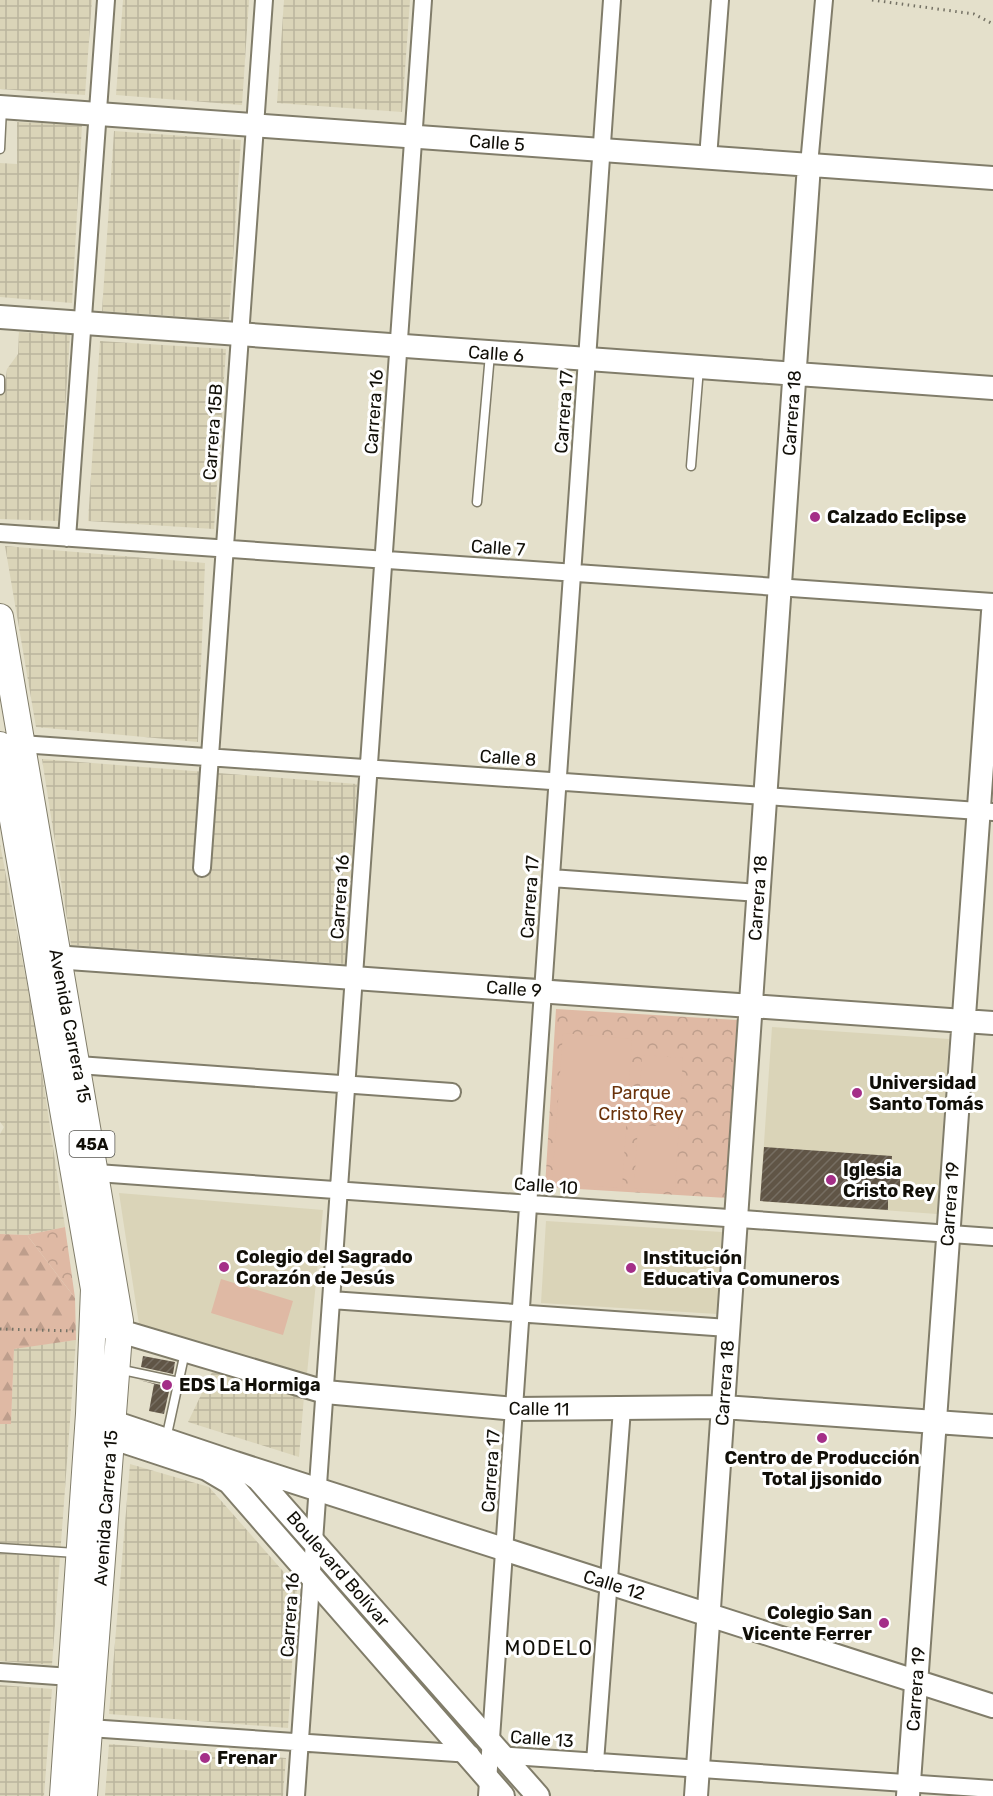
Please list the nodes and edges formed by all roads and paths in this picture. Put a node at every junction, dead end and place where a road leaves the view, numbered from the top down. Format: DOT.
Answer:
graph roads {
  1 [pos="106,0"];
  2 [pos="264,0"];
  3 [pos="423,0"];
  4 [pos="612,0"];
  5 [pos="720,0"];
  6 [pos="824,0"];
  7 [pos="872,0"];
  8 [pos="993,24"];
  9 [pos="1,107"];
  10 [pos="98,114"];
  11 [pos="255,126"];
  12 [pos="413,137"];
  13 [pos="0,149"];
  14 [pos="601,150"];
  15 [pos="708,158"];
  16 [pos="809,165"];
  17 [pos="993,178"];
  18 [pos="0,317"];
  19 [pos="83,323"];
  20 [pos="240,336"];
  21 [pos="398,347"];
  22 [pos="490,353"];
  23 [pos="587,360"];
  24 [pos="699,368"];
  25 [pos="795,375"];
  26 [pos="0,379"];
  27 [pos="993,388"];
  28 [pos="0,390"];
  29 [pos="691,466"];
  30 [pos="477,502"];
  31 [pos="0,533"];
  32 [pos="67,538"];
  33 [pos="224,549"];
  34 [pos="383,560"];
  35 [pos="572,573"];
  36 [pos="780,587"];
  37 [pos="993,602"];
  38 [pos="993,612"];
  39 [pos="0,617"];
  40 [pos="11,744"];
  41 [pos="210,757"];
  42 [pos="369,768"];
  43 [pos="558,781"];
  44 [pos="766,796"];
  45 [pos="986,812"];
  46 [pos="6,820"];
  47 [pos="202,867"];
  48 [pos="551,879"];
  49 [pos="759,893"];
  50 [pos="46,956"];
  51 [pos="354,978"];
  52 [pos="543,991"];
  53 [pos="751,1006"];
  54 [pos="964,1021"];
  55 [pos="993,1023"];
  56 [pos="78,1065"];
  57 [pos="346,1084"];
  58 [pos="452,1092"];
  59 [pos="97,1173"];
  60 [pos="339,1191"];
  61 [pos="529,1204"];
  62 [pos="736,1219"];
  63 [pos="948,1234"];
  64 [pos="993,1237"];
  65 [pos="331,1300"];
  66 [pos="521,1314"];
  67 [pos="728,1328"];
  68 [pos="0,1329"];
  69 [pos="94,1329"];
  70 [pos="120,1331"];
  71 [pos="185,1352"];
  72 [pos="117,1369"];
  73 [pos="179,1382"];
  74 [pos="325,1392"];
  75 [pos="723,1407"];
  76 [pos="514,1409"];
  77 [pos="622,1409"];
  78 [pos="935,1422"];
  79 [pos="100,1426"];
  80 [pos="993,1426"];
  81 [pos="166,1439"];
  82 [pos="235,1463"];
  83 [pos="318,1490"];
  84 [pos="314,1542"];
  85 [pos="0,1548"];
  86 [pos="504,1551"];
  87 [pos="80,1553"];
  88 [pos="312,1575"];
  89 [pos="609,1583"];
  90 [pos="709,1615"];
  91 [pos="0,1672"];
  92 [pos="71,1677"];
  93 [pos="917,1681"];
  94 [pos="993,1706"];
  95 [pos="89,1728"];
  96 [pos="300,1742"];
  97 [pos="494,1751"];
  98 [pos="466,1753"];
  99 [pos="595,1762"];
  100 [pos="698,1769"];
  101 [pos="488,1787"];
  102 [pos="993,1789"];
  103 [pos="909,1790"];
  104 [pos="63,1796"];
  105 [pos="84,1796"];
  106 [pos="297,1796"];
  107 [pos="503,1796"];
  108 [pos="538,1796"];
  109 [pos="696,1796"];
  1 -- 10 [label="street"];
  2 -- 11 [label="street, Carrera 15B"];
  3 -- 12 [label="street, Carrera 16"];
  4 -- 14 [label="street, Carrera 17"];
  5 -- 15 [label="street"];
  6 -- 16 [label="street, Carrera 18"];
  7 -- 8 [label="path"];
  9 -- 10 [label="street, Calle 5"];
  9 -- 13 [label="lane"];
  10 -- 11 [label="street, Calle 5"];
  10 -- 19 [label="street"];
  11 -- 12 [label="street, Calle 5"];
  11 -- 20 [label="street, Carrera 15B"];
  12 -- 14 [label="street, Calle 5"];
  12 -- 21 [label="street, Carrera 16"];
  14 -- 15 [label="street, Calle 5"];
  14 -- 23 [label="street, Carrera 17"];
  15 -- 16 [label="street, Calle 5"];
  16 -- 17 [label="street, Calle 5"];
  16 -- 25 [label="street, Carrera 18"];
  18 -- 19 [label="street, Calle 6"];
  19 -- 20 [label="street, Calle 6"];
  19 -- 32 [label="street"];
  20 -- 21 [label="street, Calle 6"];
  20 -- 33 [label="street, Carrera 15B"];
  21 -- 22 [label="street, Calle 6"];
  21 -- 34 [label="street, Carrera 16"];
  22 -- 23 [label="street, Calle 6"];
  22 -- 30 [label="lane"];
  23 -- 24 [label="street, Calle 6"];
  23 -- 35 [label="street, Carrera 17"];
  24 -- 25 [label="street, Calle 6"];
  24 -- 29 [label="lane"];
  25 -- 27 [label="street, Calle 6"];
  25 -- 36 [label="street, Carrera 18"];
  26 -- 28 [label="lane"];
  31 -- 32 [label="street, Calle 7"];
  32 -- 33 [label="street, Calle 7"];
  33 -- 34 [label="street, Calle 7"];
  33 -- 41 [label="street, Carrera 15B"];
  34 -- 35 [label="street, Calle 7"];
  34 -- 42 [label="street, Carrera 16"];
  35 -- 36 [label="street, Calle 7"];
  35 -- 43 [label="street, Carrera 17"];
  36 -- 37 [label="street, Calle 7"];
  36 -- 44 [label="street, Carrera 18"];
  38 -- 45 [label="street, Carrera 19"];
  39 -- 40 [label="main road, Avenida Carrera 15 / 45A"];
  40 -- 41 [label="street, Calle 8"];
  40 -- 46 [label="main road, Avenida Carrera 15 / 45A"];
  40 -- 50 [label="main road, Avenida Carrera 15 / 45A"];
  41 -- 42 [label="street, Calle 8"];
  41 -- 47 [label="street, Carrera 15B"];
  42 -- 43 [label="street, Calle 8"];
  42 -- 51 [label="street, Carrera 16"];
  43 -- 44 [label="street, Calle 8"];
  43 -- 48 [label="street, Carrera 17"];
  44 -- 45 [label="street, Calle 8"];
  44 -- 49 [label="street, Carrera 18"];
  45 -- 54 [label="street, Carrera 19"];
  46 -- 50 [label="main road, Avenida Carrera 15 / 45A"];
  48 -- 49 [label="street"];
  48 -- 52 [label="street, Carrera 17"];
  49 -- 53 [label="street, Carrera 18"];
  50 -- 51 [label="street, Calle 9"];
  50 -- 56 [label="main road, Avenida Carrera 15 / 45A"];
  50 -- 69 [label="main road, Avenida Carrera 15 / 45A"];
  51 -- 52 [label="street, Calle 9"];
  51 -- 57 [label="street, Carrera 16"];
  52 -- 53 [label="street, Calle 9"];
  52 -- 61 [label="street, Carrera 17"];
  53 -- 54 [label="street, Calle 9"];
  53 -- 62 [label="street, Carrera 18"];
  54 -- 55 [label="street, Calle 9"];
  54 -- 63 [label="street, Carrera 19"];
  56 -- 57 [label="street"];
  56 -- 59 [label="main road, Avenida Carrera 15 / 45A"];
  57 -- 58 [label="street"];
  57 -- 60 [label="street, Carrera 16"];
  59 -- 60 [label="street, Calle 10"];
  59 -- 70 [label="main road, Avenida Carrera 15 / 45A"];
  60 -- 61 [label="street, Calle 10"];
  60 -- 65 [label="street, Carrera 16"];
  61 -- 62 [label="street, Calle 10"];
  61 -- 66 [label="street, Carrera 17"];
  62 -- 63 [label="street, Calle 10"];
  62 -- 67 [label="street, Carrera 18"];
  63 -- 64 [label="street, Calle 10"];
  63 -- 78 [label="street, Carrera 19"];
  65 -- 66 [label="street"];
  65 -- 74 [label="street, Carrera 16"];
  66 -- 67 [label="street"];
  66 -- 76 [label="street, Carrera 17"];
  67 -- 75 [label="street, Carrera 18"];
  68 -- 69 [label="path"];
  69 -- 70 [label="street, Calle 11"];
  69 -- 79 [label="main road, Avenida Carrera 15 / 45A"];
  70 -- 71 [label="street, Calle 11"];
  70 -- 72 [label="main road, Avenida Carrera 15 / 45A"];
  71 -- 73 [label="lane"];
  71 -- 74 [label="street, Calle 11"];
  72 -- 73 [label="lane"];
  72 -- 79 [label="main road, Avenida Carrera 15 / 45A"];
  73 -- 81 [label="lane"];
  74 -- 76 [label="street, Calle 11"];
  74 -- 83 [label="street, Carrera 16"];
  75 -- 77 [label="street, Calle 11"];
  75 -- 78 [label="street, Calle 11"];
  75 -- 90 [label="street, Carrera 18"];
  76 -- 77 [label="street, Calle 11"];
  76 -- 86 [label="street, Carrera 17"];
  77 -- 89 [label="street"];
  78 -- 80 [label="street, Calle 11"];
  78 -- 93 [label="street, Carrera 19"];
  79 -- 81 [label="street, Boulevard Bolívar"];
  79 -- 87 [label="main road, Avenida Carrera 15 / 45A"];
  79 -- 88 [label="street, Boulevard Bolívar"];
  79 -- 95 [label="main road, Avenida Carrera 15 / 45A"];
  81 -- 82 [label="street, Boulevard Bolívar"];
  82 -- 83 [label="street, Calle 12"];
  82 -- 84 [label="street, Boulevard Bolívar"];
  83 -- 84 [label="street, Carrera 16"];
  83 -- 86 [label="street, Calle 12"];
  84 -- 88 [label="street, Carrera 16"];
  84 -- 97 [label="street, Boulevard Bolívar"];
  85 -- 87 [label="lane"];
  86 -- 89 [label="street, Calle 12"];
  86 -- 97 [label="street, Carrera 17"];
  87 -- 92 [label="main road, Avenida Carrera 15 / 45A"];
  88 -- 96 [label="street, Carrera 16"];
  88 -- 98 [label="street, Boulevard Bolívar"];
  89 -- 90 [label="street, Calle 12"];
  89 -- 99 [label="street"];
  90 -- 93 [label="street, Calle 12"];
  90 -- 100 [label="street, Carrera 18"];
  91 -- 92 [label="street"];
  92 -- 104 [label="main road, Avenida Carrera 15 / 45A"];
  93 -- 94 [label="street, Calle 12"];
  93 -- 103 [label="street, Carrera 19"];
  95 -- 96 [label="street, Calle 13"];
  95 -- 105 [label="main road, Avenida Carrera 15 / 45A"];
  96 -- 98 [label="street, Calle 13"];
  96 -- 106 [label="street, Carrera 16"];
  97 -- 98 [label="street, Calle 13"];
  97 -- 99 [label="street, Calle 13"];
  97 -- 101 [label="street, Carrera 17"];
  97 -- 108 [label="street, Boulevard Bolívar"];
  98 -- 101 [label="street, Boulevard Bolívar"];
  99 -- 100 [label="street, Calle 13"];
  100 -- 103 [label="street, Calle 13"];
  100 -- 109 [label="street, Carrera 18"];
  101 -- 107 [label="street, Boulevard Bolívar"];
  102 -- 103 [label="street, Calle 13"];
}
